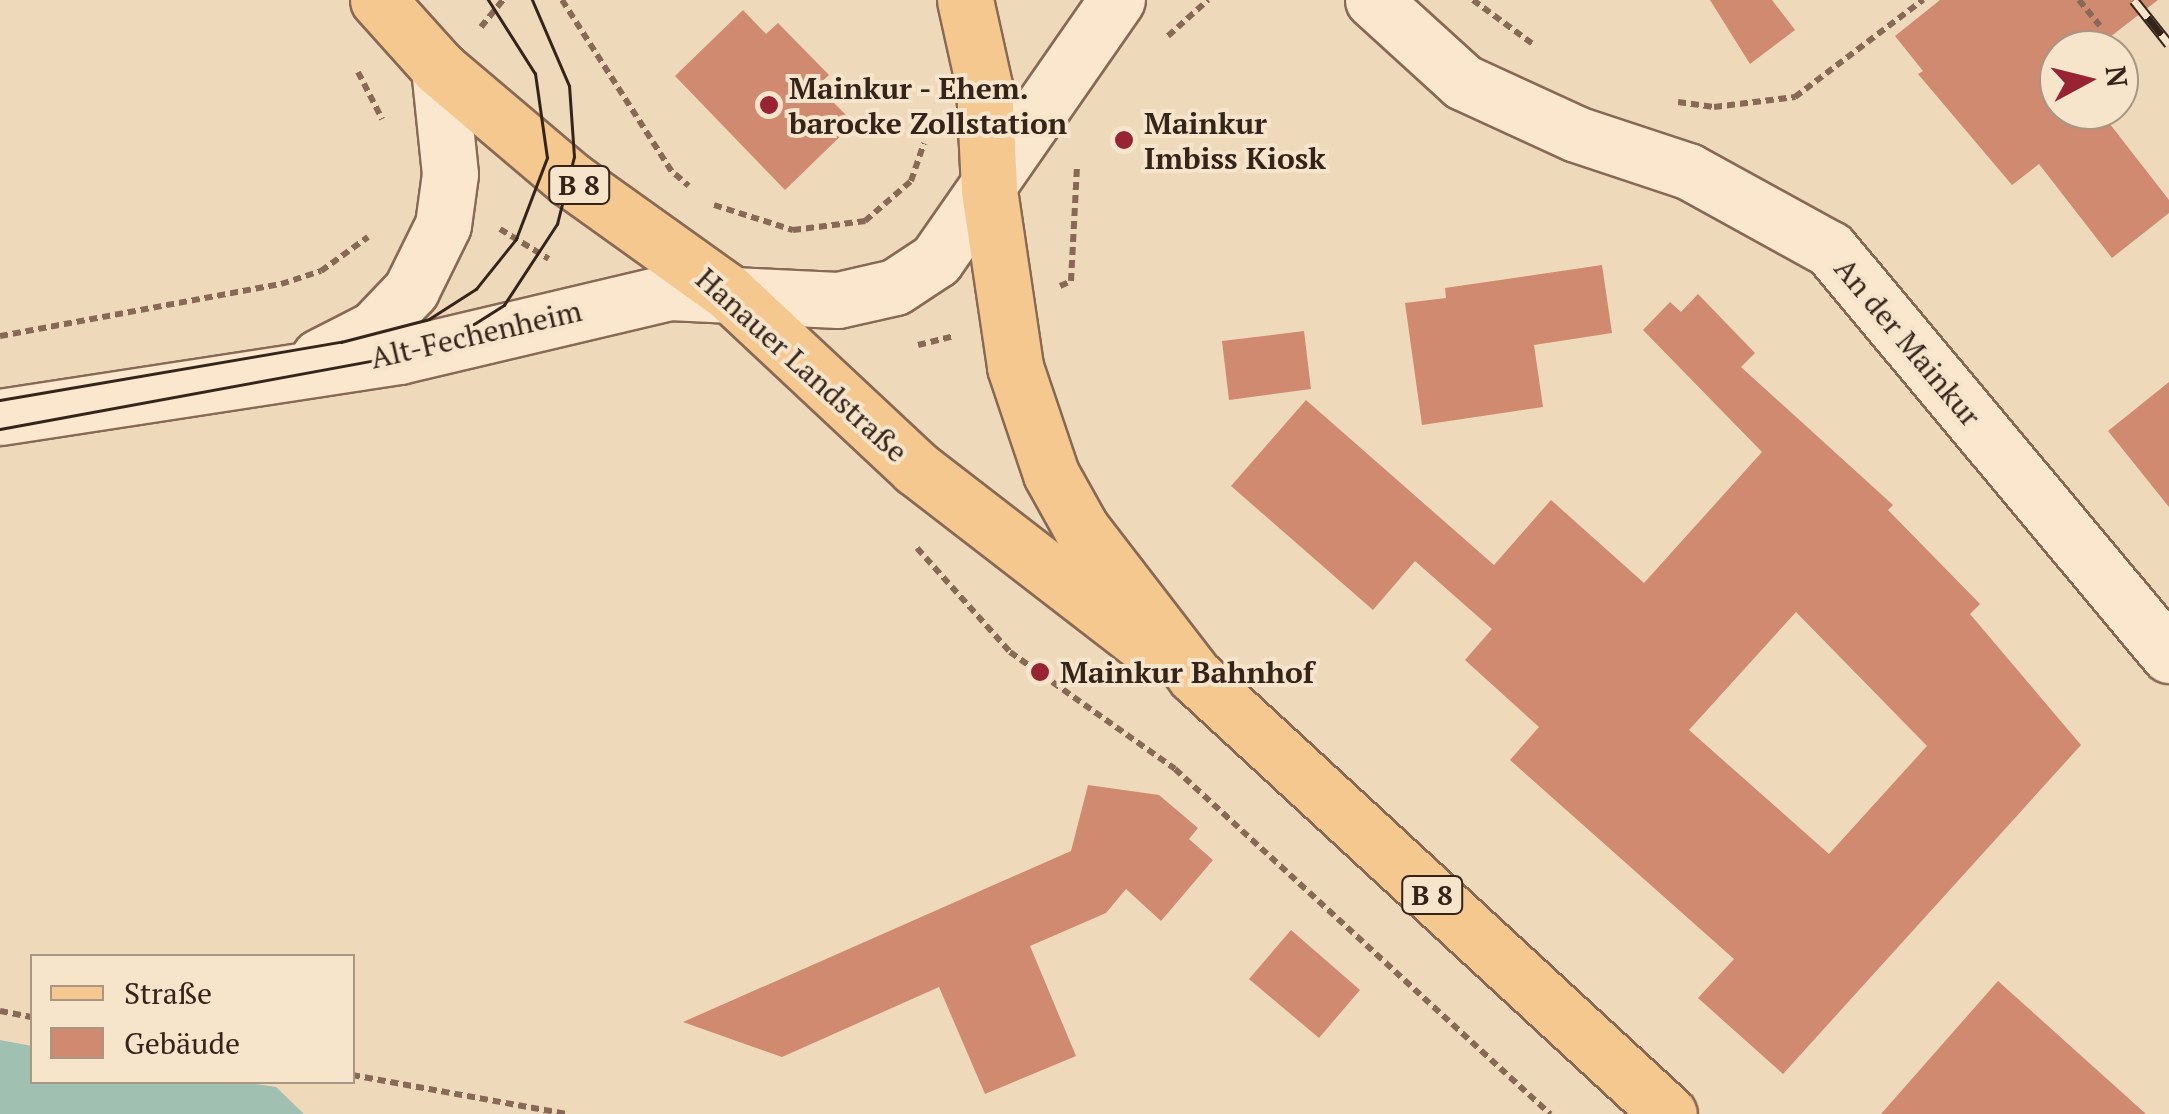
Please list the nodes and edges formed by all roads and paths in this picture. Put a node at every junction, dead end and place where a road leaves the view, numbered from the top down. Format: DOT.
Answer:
graph roads {
  1 [pos="378,0"];
  2 [pos="503,0"];
  3 [pos="965,0"];
  4 [pos="1117,0"];
  5 [pos="1373,0"];
  6 [pos="1473,0"];
  7 [pos="1923,0"];
  8 [pos="2079,0"];
  9 [pos="2100,26"];
  10 [pos="480,28"];
  11 [pos="1540,49"];
  12 [pos="353,61"];
  13 [pos="439,68"];
  14 [pos="1667,100"];
  15 [pos="927,126"];
  16 [pos="384,128"];
  17 [pos="675,174"];
  18 [pos="989,190"];
  19 [pos="698,193"];
  20 [pos="448,198"];
  21 [pos="708,202"];
  22 [pos="374,231"];
  23 [pos="728,292"];
  24 [pos="613,301"];
  25 [pos="0,336"];
  26 [pos="224,380"];
  27 [pos="0,417"];
  28 [pos="914,544"];
  29 [pos="2169,655"];
  30 [pos="1195,676"];
  31 [pos="0,1012"];
  32 [pos="30,1017"];
  33 [pos="355,1076"];
  34 [pos="566,1114"];
  35 [pos="1550,1114"];
  36 [pos="1669,1114"];
  1 -- 13 [label="main road, Hanauer Landstraße / B 8"];
  2 -- 10 [label="path"];
  3 -- 18 [label="main road, Hanauer Landstraße / B 8"];
  4 -- 18 [label="street"];
  5 -- 29 [label="street, An der Mainkur"];
  6 -- 11 [label="path"];
  7 -- 14 [label="path"];
  8 -- 9 [label="path"];
  12 -- 16 [label="path"];
  13 -- 20 [label="street, Alt-Fechenheim"];
  13 -- 23 [label="main road, Hanauer Landstraße / B 8"];
  15 -- 21 [label="path"];
  17 -- 19 [label="path"];
  18 -- 23 [label="street"];
  18 -- 30 [label="main road, Hanauer Landstraße / B 8"];
  20 -- 24 [label="path"];
  20 -- 26 [label="street, Alt-Fechenheim"];
  22 -- 25 [label="path"];
  23 -- 24 [label="street, Alt-Fechenheim"];
  23 -- 30 [label="main road, Hanauer Landstraße / B 8"];
  24 -- 26 [label="street, Alt-Fechenheim"];
  26 -- 27 [label="street, Alt-Fechenheim"];
  28 -- 35 [label="path"];
  30 -- 36 [label="main road, Hanauer Landstraße / B 8"];
  31 -- 32 [label="path"];
  33 -- 34 [label="path"];
}
